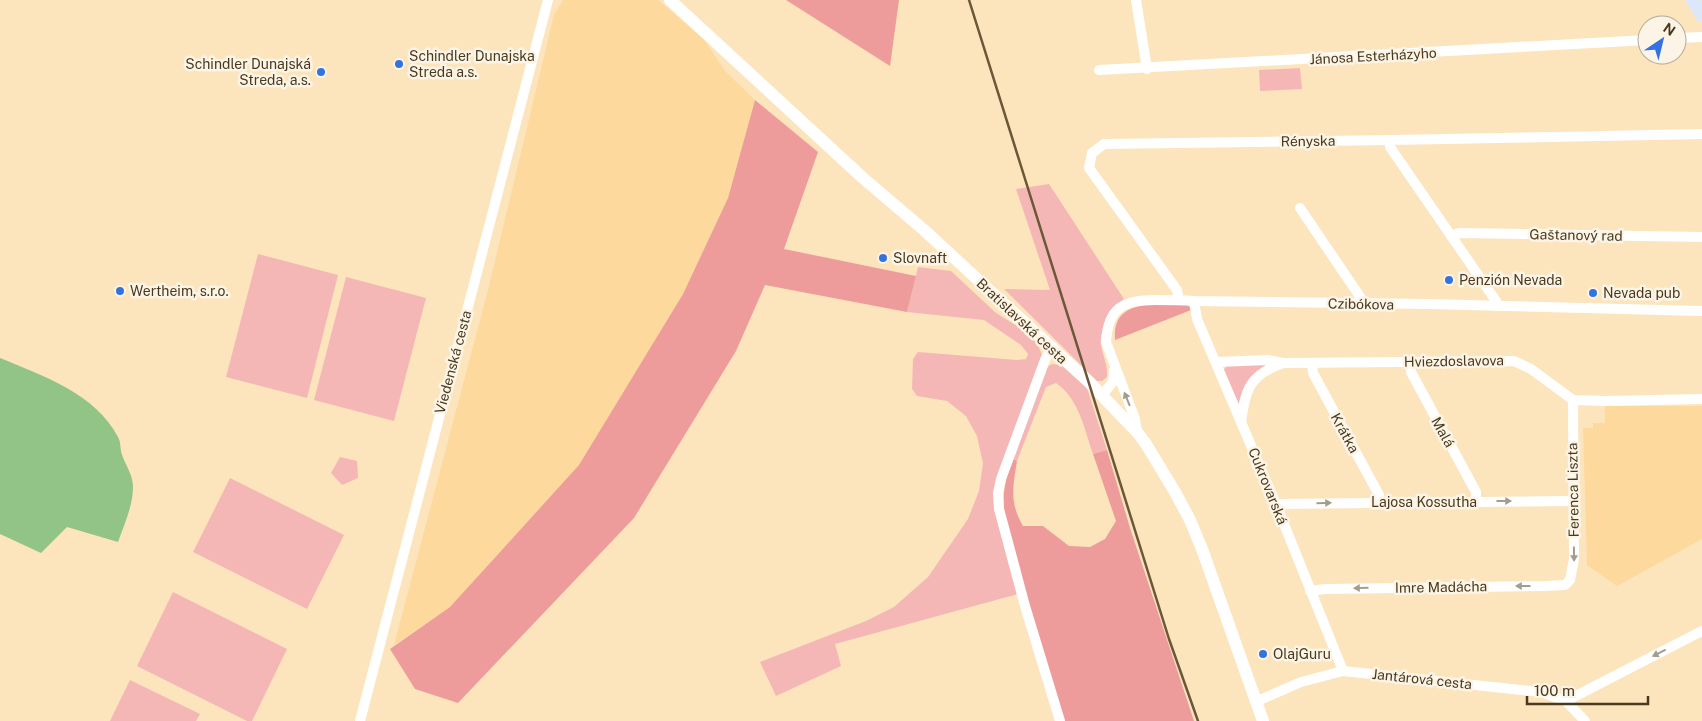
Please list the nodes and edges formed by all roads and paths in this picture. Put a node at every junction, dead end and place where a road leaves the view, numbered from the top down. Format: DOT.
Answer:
graph roads {
  1 [pos="670,0"];
  2 [pos="1136,0"];
  3 [pos="1693,0"];
  4 [pos="549,1"];
  5 [pos="1702,15"];
  6 [pos="1702,37"];
  7 [pos="1687,38"];
  8 [pos="1637,41"];
  9 [pos="1147,69"];
  10 [pos="1099,70"];
  11 [pos="1702,134"];
  12 [pos="1390,140"];
  13 [pos="1300,208"];
  14 [pos="1452,236"];
  15 [pos="1702,237"];
  16 [pos="1179,300"];
  17 [pos="1194,301"];
  18 [pos="1365,304"];
  19 [pos="1496,306"];
  20 [pos="1702,311"];
  21 [pos="1051,348"];
  22 [pos="1216,362"];
  23 [pos="1410,362"];
  24 [pos="1283,363"];
  25 [pos="1312,364"];
  26 [pos="1114,366"];
  27 [pos="1102,395"];
  28 [pos="1702,399"];
  29 [pos="1572,400"];
  30 [pos="1241,423"];
  31 [pos="1137,432"];
  32 [pos="1476,501"];
  33 [pos="1573,501"];
  34 [pos="1380,502"];
  35 [pos="1276,504"];
  36 [pos="1570,580"];
  37 [pos="1310,591"];
  38 [pos="1702,631"];
  39 [pos="1343,671"];
  40 [pos="1566,701"];
  41 [pos="1255,702"];
  42 [pos="360,721"];
  43 [pos="1060,721"];
  44 [pos="1263,721"];
  45 [pos="1585,721"];
  1 -- 21 [label="street, Bratislavská cesta"];
  2 -- 9 [label="street"];
  3 -- 5 [label="main road"];
  4 -- 42 [label="street, Viedenská cesta"];
  6 -- 7 [label="street"];
  8 -- 9 [label="street, Jánosa Esterházyho"];
  9 -- 10 [label="street, Jánosa Esterházyho"];
  11 -- 12 [label="street, Rényska"];
  12 -- 14 [label="street"];
  12 -- 16 [label="street, Rényska"];
  13 -- 18 [label="street"];
  14 -- 15 [label="street, Gaštanový rad"];
  14 -- 19 [label="street"];
  16 -- 17 [label="street, Czibókova"];
  16 -- 26 [label="street, Czibókova"];
  17 -- 18 [label="street, Czibókova"];
  17 -- 22 [label="street, Cukrovarská"];
  18 -- 19 [label="street, Czibókova"];
  19 -- 20 [label="street, Czibókova"];
  21 -- 27 [label="street, Bratislavská cesta"];
  21 -- 43 [label="street"];
  22 -- 24 [label="street, Hviezdoslavova"];
  22 -- 30 [label="street, Cukrovarská"];
  23 -- 25 [label="street, Hviezdoslavova"];
  23 -- 29 [label="street, Hviezdoslavova"];
  23 -- 32 [label="street, Malá"];
  24 -- 25 [label="street, Hviezdoslavova"];
  24 -- 30 [label="street, Hviezdoslavova"];
  25 -- 34 [label="street, Krátka"];
  26 -- 27 [label="street"];
  31 -- 26 [label="street, Czibókova, one-way"];
  27 -- 31 [label="street, Bratislavská cesta"];
  28 -- 29 [label="street"];
  29 -- 33 [label="street, Ferenca Liszta"];
  30 -- 35 [label="street, Cukrovarská"];
  31 -- 41 [label="street, Bratislavská cesta"];
  32 -- 33 [label="street, Lajosa Kossutha, one-way"];
  32 -- 34 [label="street, Lajosa Kossutha"];
  33 -- 36 [label="street, Ferenca Liszta, one-way"];
  35 -- 34 [label="street, Lajosa Kossutha, one-way"];
  35 -- 37 [label="street, Cukrovarská"];
  36 -- 37 [label="street, Imre Madácha, one-way"];
  37 -- 39 [label="street, Cukrovarská"];
  38 -- 40 [label="street, one-way"];
  39 -- 40 [label="street, Jantárová cesta"];
  39 -- 41 [label="street, Jantárová cesta"];
  40 -- 45 [label="street, Jantárová cesta"];
  41 -- 44 [label="street, Bratislavská cesta"];
}
